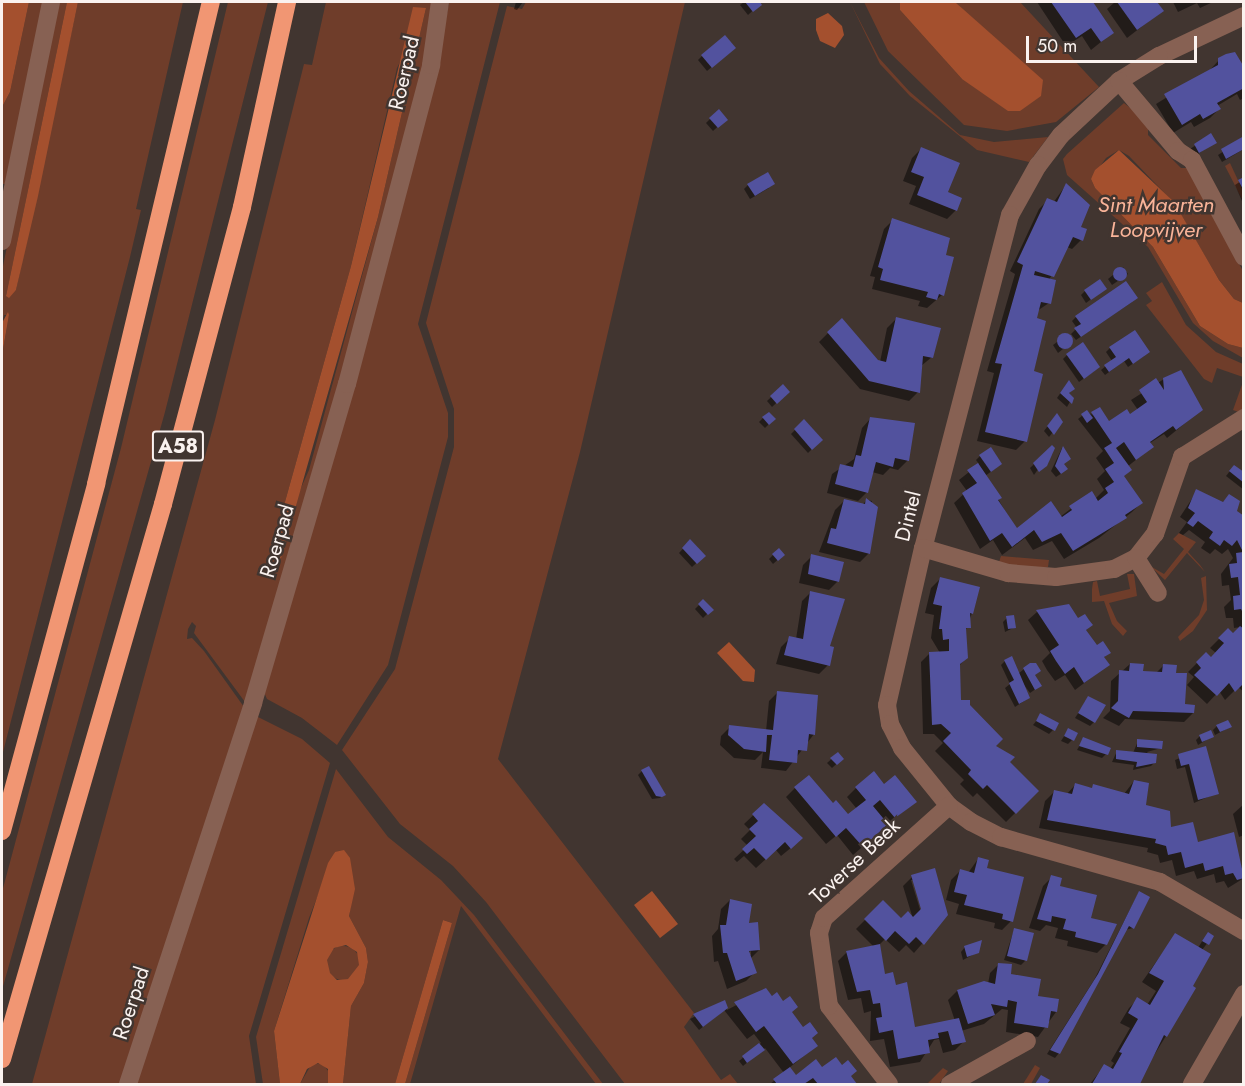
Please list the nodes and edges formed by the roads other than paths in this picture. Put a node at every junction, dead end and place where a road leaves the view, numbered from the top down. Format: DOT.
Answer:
graph roads {
  1 [pos="51,2"];
  2 [pos="211,2"];
  3 [pos="287,2"];
  4 [pos="440,2"];
  5 [pos="1244,16"];
  6 [pos="1119,81"];
  7 [pos="2,241"];
  8 [pos="1244,257"];
  9 [pos="1244,418"];
  10 [pos="923,548"];
  11 [pos="1136,558"];
  12 [pos="1158,593"];
  13 [pos="949,806"];
  14 [pos="2,831"];
  15 [pos="1244,931"];
  16 [pos="1244,994"];
  17 [pos="1028,1041"];
  18 [pos="2,1059"];
  19 [pos="128,1084"];
  20 [pos="889,1084"];
  21 [pos="950,1084"];
  22 [pos="1192,1084"];
  1 -- 7 [label="street"];
  2 -- 14 [label="highway"];
  3 -- 18 [label="highway, A58"];
  4 -- 19 [label="street, Roerpad"];
  5 -- 6 [label="street, Dintel"];
  6 -- 8 [label="street"];
  6 -- 10 [label="street, Dintel"];
  9 -- 11 [label="street"];
  10 -- 11 [label="street"];
  10 -- 13 [label="street, Dintel"];
  11 -- 12 [label="street"];
  13 -- 15 [label="street, Dintel"];
  13 -- 20 [label="street, Toverse Beek"];
  16 -- 22 [label="street"];
  17 -- 21 [label="street"];
}
